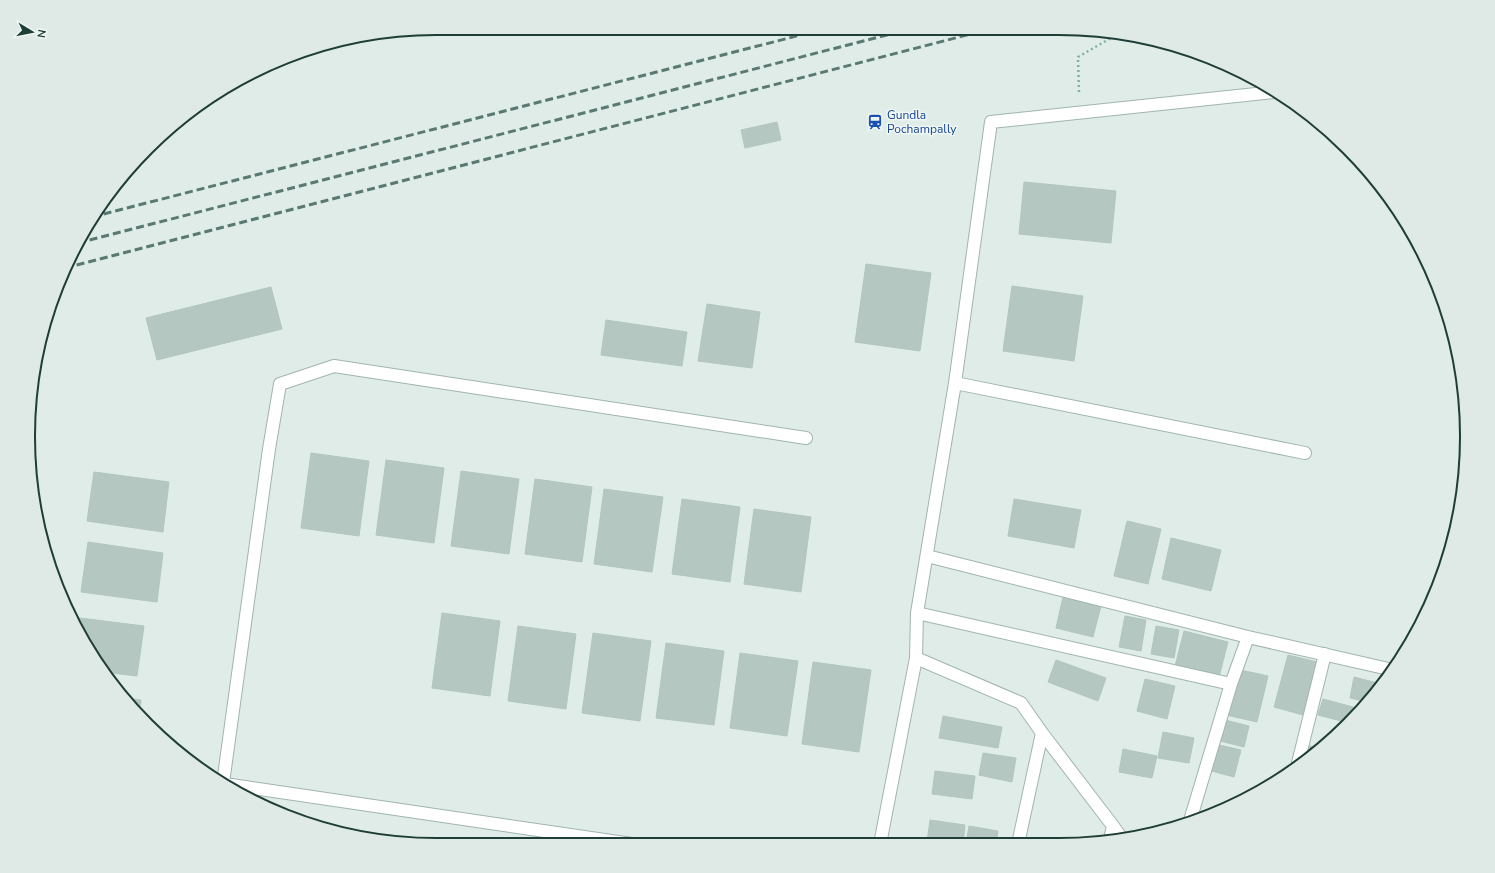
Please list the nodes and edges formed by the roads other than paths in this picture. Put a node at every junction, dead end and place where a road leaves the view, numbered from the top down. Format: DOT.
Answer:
graph roads {
  1 [pos="1266,93"];
  2 [pos="955,383"];
  3 [pos="806,438"];
  4 [pos="1305,453"];
  5 [pos="927,556"];
  6 [pos="917,613"];
  7 [pos="1248,637"];
  8 [pos="1325,654"];
  9 [pos="916,658"];
  10 [pos="1386,668"];
  11 [pos="1231,684"];
  12 [pos="1042,733"];
  13 [pos="1300,757"];
  14 [pos="225,777"];
  15 [pos="238,785"];
  16 [pos="1192,816"];
  17 [pos="1114,826"];
  18 [pos="1119,834"];
  19 [pos="1111,835"];
  20 [pos="592,838"];
  21 [pos="881,838"];
  22 [pos="1019,838"];
  1 -- 2 [label="street"];
  2 -- 4 [label="street"];
  2 -- 5 [label="street"];
  3 -- 14 [label="street"];
  5 -- 6 [label="street"];
  5 -- 7 [label="street"];
  6 -- 9 [label="street"];
  6 -- 11 [label="street"];
  7 -- 8 [label="street"];
  7 -- 11 [label="street"];
  8 -- 10 [label="street"];
  8 -- 13 [label="street"];
  9 -- 12 [label="street"];
  9 -- 21 [label="street"];
  11 -- 16 [label="street"];
  12 -- 17 [label="street"];
  12 -- 22 [label="street"];
  15 -- 20 [label="street"];
  17 -- 18 [label="street"];
  17 -- 19 [label="street"];
}
